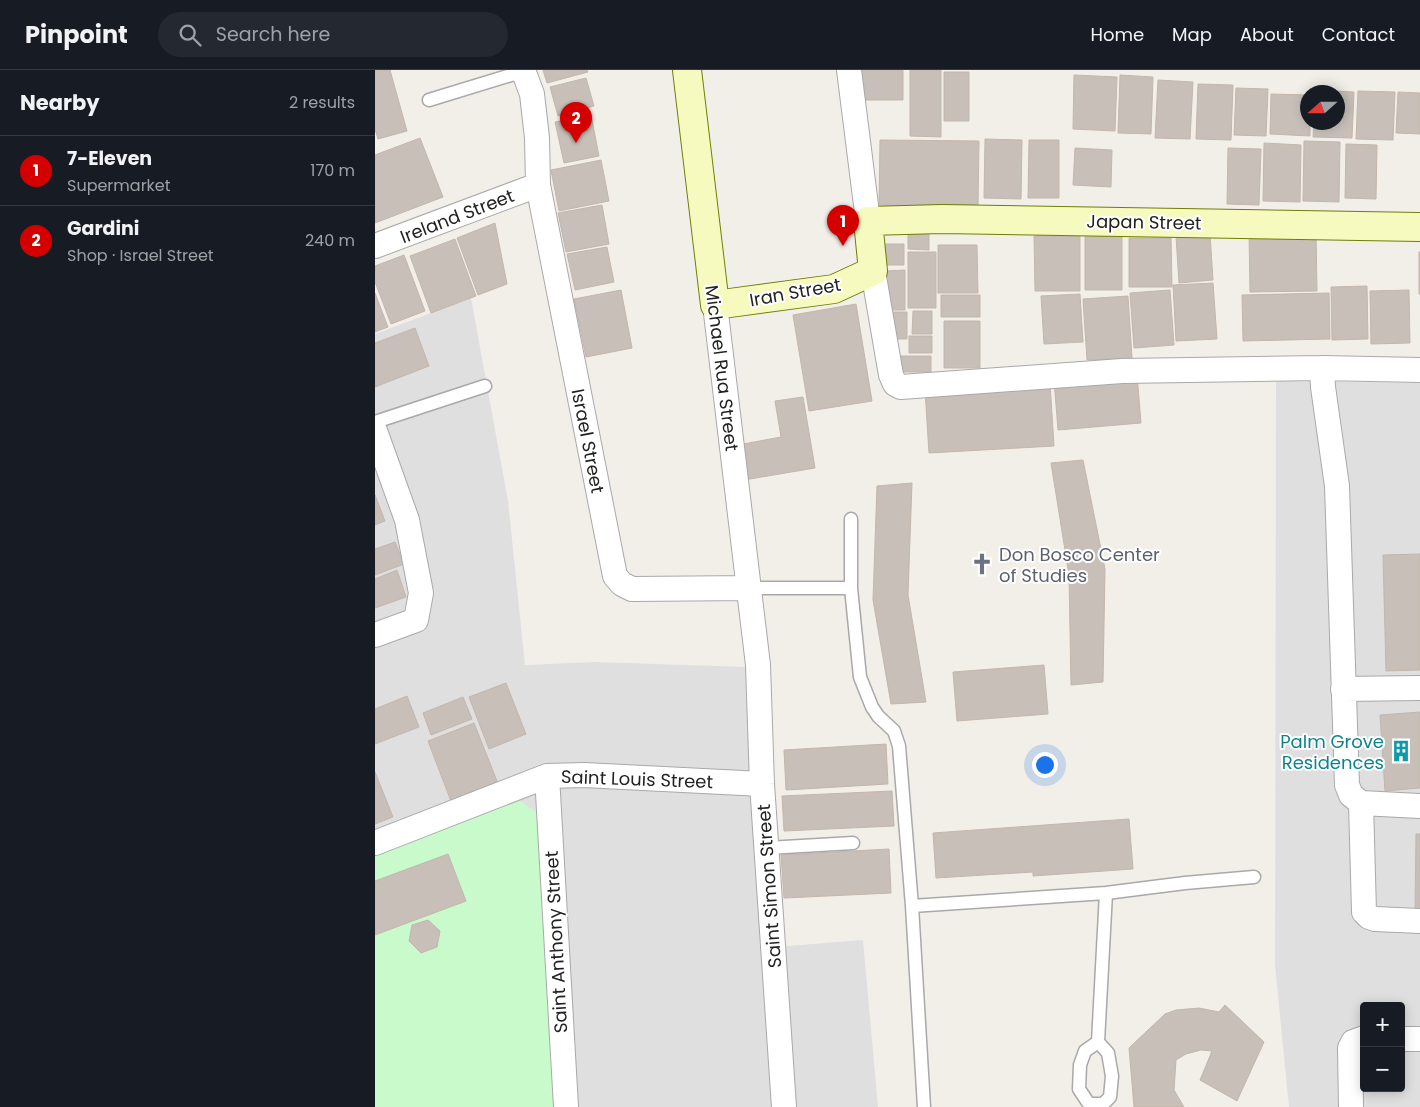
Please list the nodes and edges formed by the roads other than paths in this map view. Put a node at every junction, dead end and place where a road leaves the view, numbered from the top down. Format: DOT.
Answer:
graph roads {
  1 [pos="687,70"];
  2 [pos="849,70"];
  3 [pos="523,71"];
  4 [pos="429,100"];
  5 [pos="538,185"];
  6 [pos="868,221"];
  7 [pos="1420,226"];
  8 [pos="375,246"];
  9 [pos="873,271"];
  10 [pos="715,305"];
  11 [pos="1322,368"];
  12 [pos="1420,370"];
  13 [pos="485,386"];
  14 [pos="375,422"];
  15 [pos="375,431"];
  16 [pos="851,518"];
  17 [pos="750,588"];
  18 [pos="851,588"];
  19 [pos="375,635"];
  20 [pos="758,665"];
  21 [pos="1420,688"];
  22 [pos="1343,690"];
  23 [pos="547,776"];
  24 [pos="762,784"];
  25 [pos="1361,803"];
  26 [pos="1420,806"];
  27 [pos="375,843"];
  28 [pos="853,843"];
  29 [pos="767,848"];
  30 [pos="1254,877"];
  31 [pos="1106,893"];
  32 [pos="912,906"];
  33 [pos="1420,921"];
  34 [pos="1360,1038"];
  35 [pos="1405,1039"];
  36 [pos="1420,1039"];
  37 [pos="1098,1042"];
  38 [pos="566,1107"];
  39 [pos="784,1107"];
  40 [pos="924,1107"];
  41 [pos="1351,1107"];
  1 -- 10 [label="main road, Michael Rua Street"];
  2 -- 6 [label="street"];
  3 -- 4 [label="lane"];
  3 -- 5 [label="street, Israel Street"];
  5 -- 8 [label="street, Ireland Street"];
  5 -- 17 [label="street, Israel Street"];
  6 -- 7 [label="main road, Japan Street"];
  6 -- 9 [label="main road"];
  9 -- 10 [label="main road, Iran Street"];
  9 -- 11 [label="street"];
  10 -- 17 [label="street, Michael Rua Street"];
  11 -- 12 [label="street"];
  11 -- 22 [label="street"];
  13 -- 14 [label="lane"];
  15 -- 19 [label="street"];
  16 -- 18 [label="lane"];
  17 -- 18 [label="lane, Israel Street"];
  17 -- 20 [label="street, Michael Rua Street"];
  18 -- 32 [label="lane"];
  20 -- 24 [label="street, Saint Simon Street"];
  21 -- 22 [label="street"];
  22 -- 25 [label="street"];
  23 -- 24 [label="street, Saint Louis Street"];
  23 -- 27 [label="street, Saint Louis Street"];
  23 -- 38 [label="street, Saint Anthony Street"];
  24 -- 29 [label="street, Saint Simon Street"];
  25 -- 26 [label="street"];
  25 -- 33 [label="street"];
  28 -- 29 [label="lane"];
  29 -- 39 [label="street, Saint Simon Street"];
  30 -- 31 [label="lane"];
  31 -- 32 [label="lane"];
  31 -- 37 [label="lane"];
  32 -- 40 [label="lane"];
  34 -- 41 [label="street"];
  35 -- 36 [label="street"];
}
